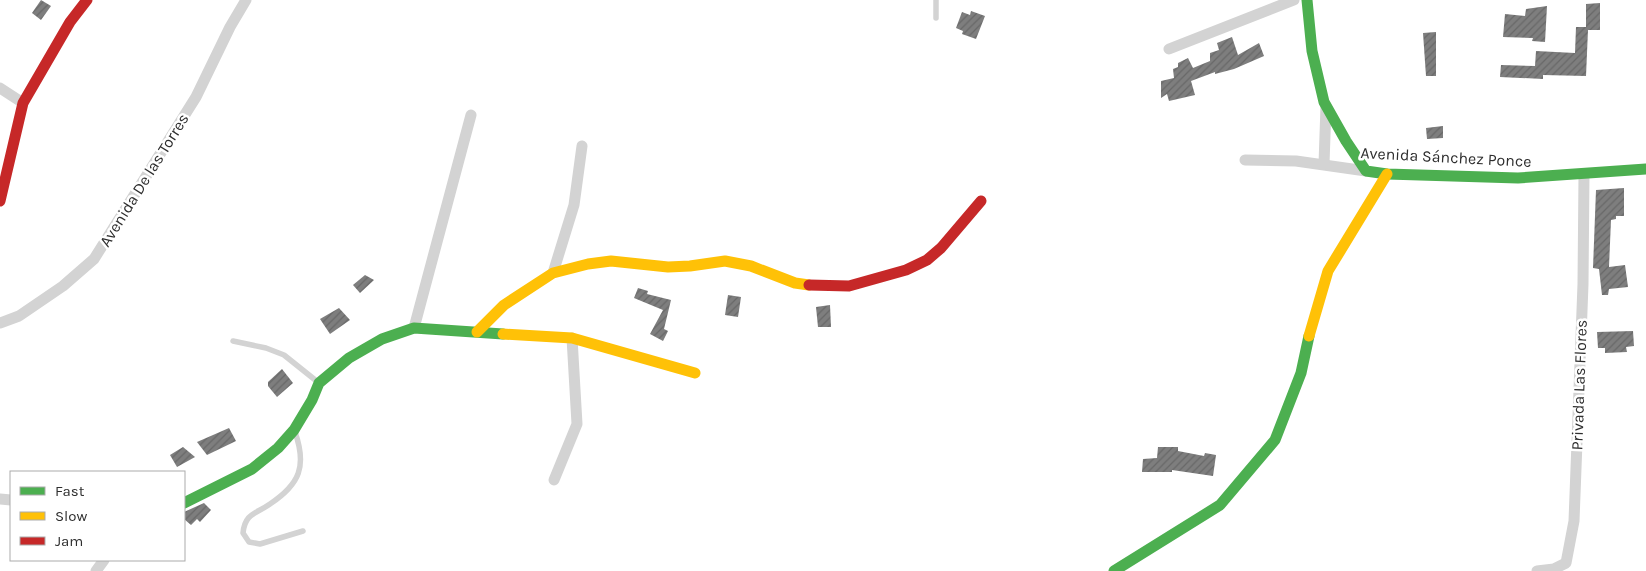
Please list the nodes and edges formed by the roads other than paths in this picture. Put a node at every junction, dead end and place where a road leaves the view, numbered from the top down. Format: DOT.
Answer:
graph roads {
  1 [pos="87,0"];
  2 [pos="246,0"];
  3 [pos="936,0"];
  4 [pos="1294,0"];
  5 [pos="1307,0"];
  6 [pos="936,18"];
  7 [pos="1169,49"];
  8 [pos="0,88"];
  9 [pos="23,104"];
  10 [pos="1326,106"];
  11 [pos="471,115"];
  12 [pos="582,146"];
  13 [pos="1245,160"];
  14 [pos="1324,164"];
  15 [pos="1646,170"];
  16 [pos="1366,171"];
  17 [pos="1387,174"];
  18 [pos="1584,175"];
  19 [pos="0,201"];
  20 [pos="981,201"];
  21 [pos="553,273"];
  22 [pos="0,323"];
  23 [pos="414,328"];
  24 [pos="477,332"];
  25 [pos="572,338"];
  26 [pos="233,341"];
  27 [pos="695,373"];
  28 [pos="319,383"];
  29 [pos="294,430"];
  30 [pos="554,480"];
  31 [pos="185,502"];
  32 [pos="302,531"];
  33 [pos="1565,567"];
  34 [pos="1114,571"];
  35 [pos="1537,571"];
  1 -- 9 [label="street"];
  2 -- 22 [label="street, Avenida De las Torres"];
  3 -- 6 [label="lane"];
  4 -- 7 [label="street"];
  5 -- 10 [label="street"];
  8 -- 9 [label="street"];
  9 -- 19 [label="street"];
  10 -- 14 [label="street"];
  10 -- 16 [label="street"];
  11 -- 23 [label="street"];
  12 -- 21 [label="street"];
  13 -- 14 [label="street, Avenida Sánchez Ponce"];
  14 -- 16 [label="street, Avenida Sánchez Ponce"];
  15 -- 18 [label="street, Avenida Sánchez Ponce"];
  16 -- 17 [label="street, Avenida Sánchez Ponce"];
  17 -- 18 [label="street, Avenida Sánchez Ponce"];
  17 -- 34 [label="street"];
  18 -- 33 [label="street, Privada Las Flores"];
  20 -- 21 [label="street"];
  21 -- 24 [label="street"];
  23 -- 24 [label="street"];
  23 -- 28 [label="street"];
  24 -- 25 [label="street"];
  25 -- 27 [label="street"];
  25 -- 30 [label="street"];
  26 -- 28 [label="lane"];
  28 -- 29 [label="street"];
  29 -- 31 [label="street"];
  29 -- 32 [label="lane"];
  33 -- 35 [label="street, Privada Las Flores"];
}
